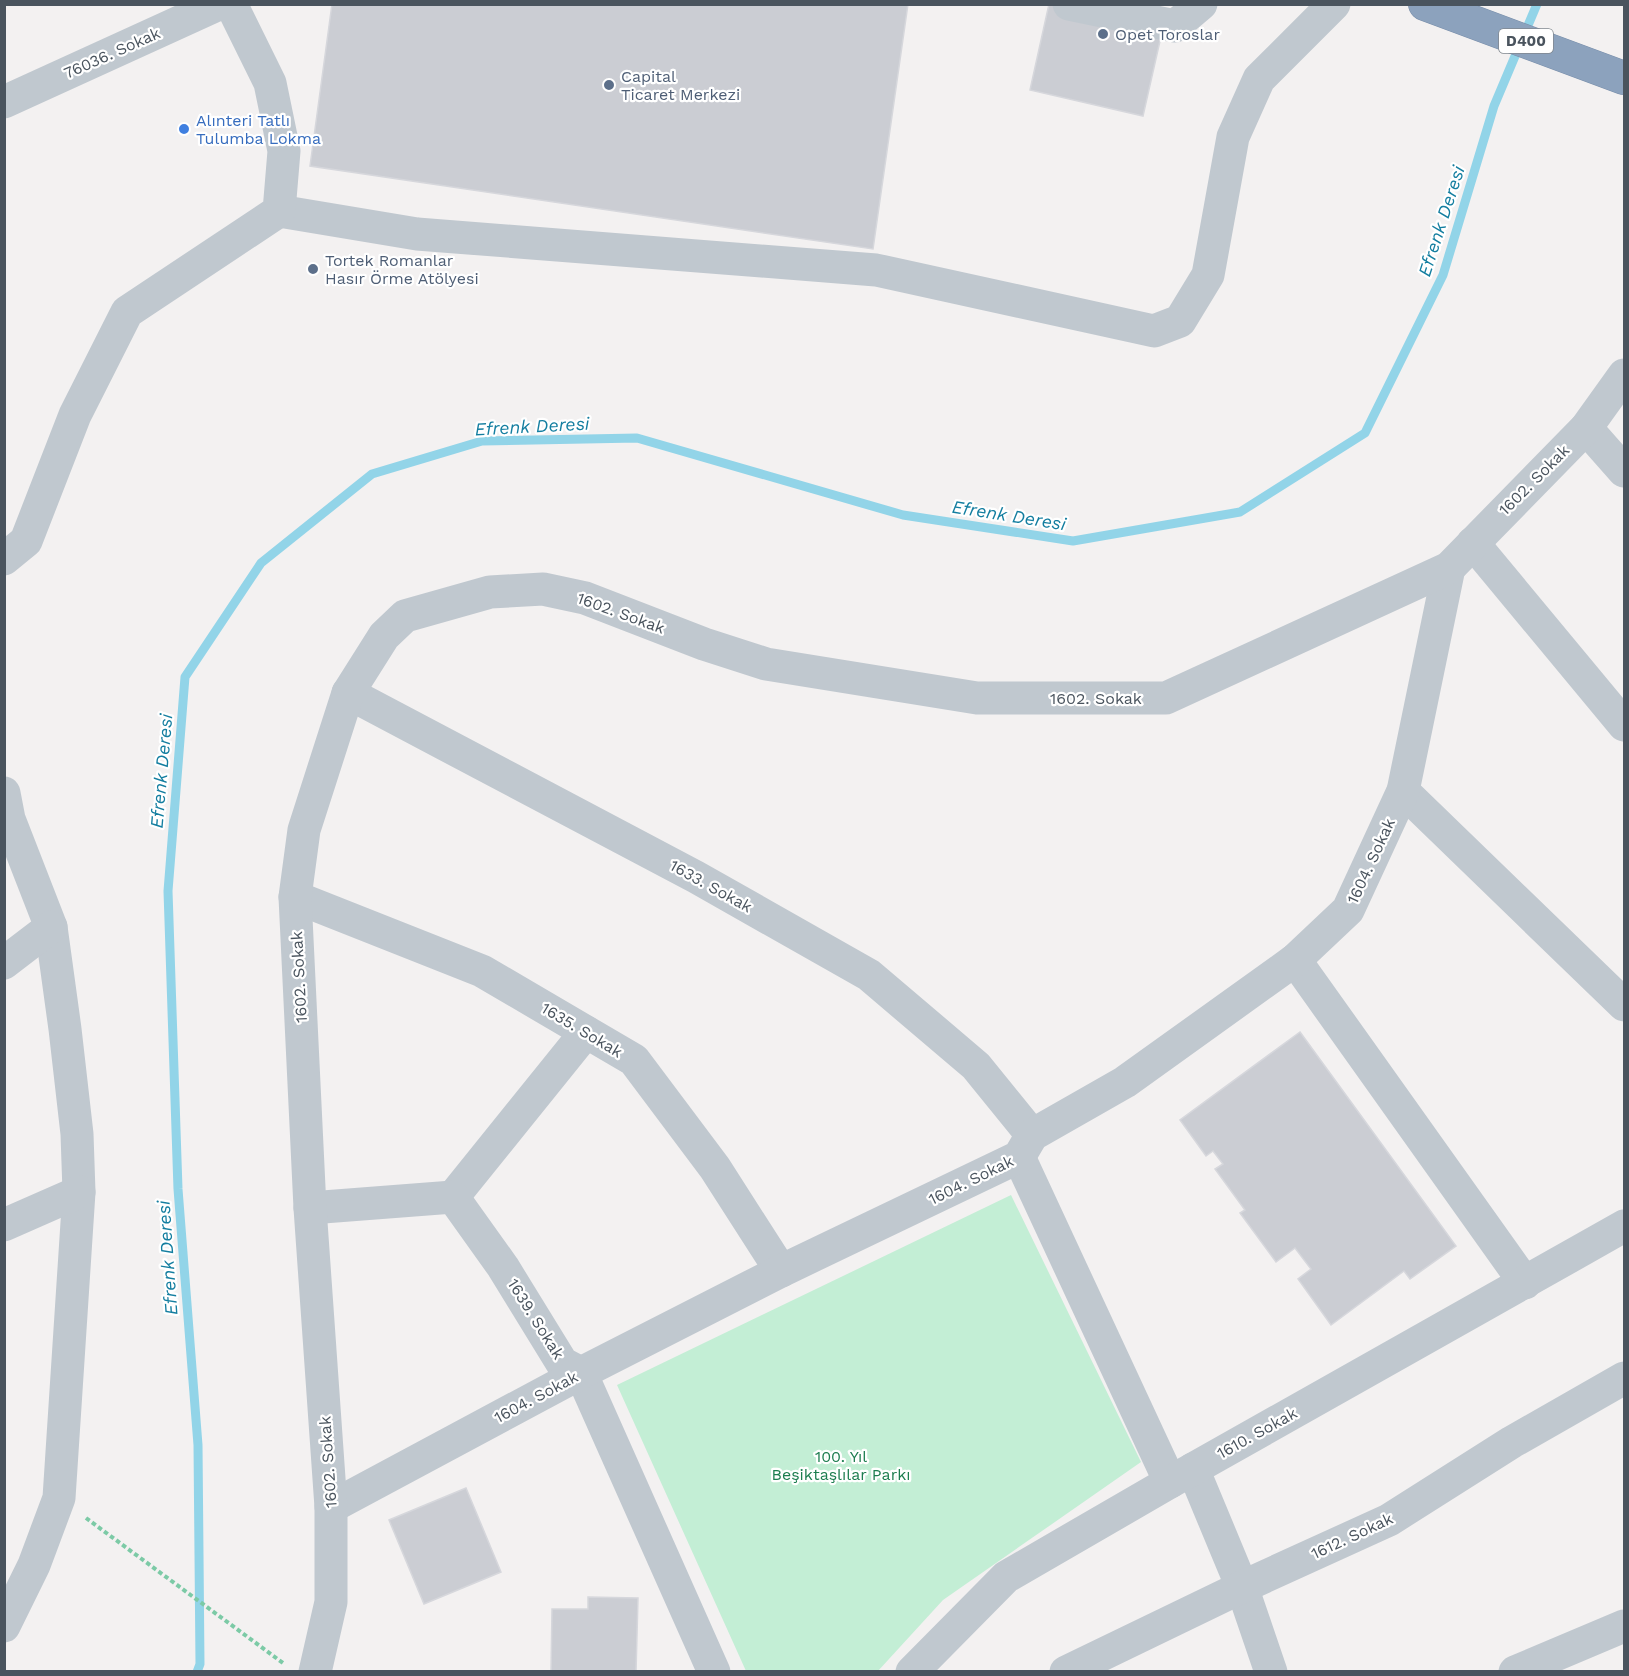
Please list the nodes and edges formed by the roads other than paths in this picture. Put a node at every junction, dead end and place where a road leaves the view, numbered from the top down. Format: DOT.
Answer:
graph roads {
  1 [pos="219,4"];
  2 [pos="231,4"];
  3 [pos="1069,4"];
  4 [pos="1201,4"];
  5 [pos="1334,4"];
  6 [pos="1426,5"];
  7 [pos="1624,78"];
  8 [pos="4,102"];
  9 [pos="279,211"];
  10 [pos="1624,375"];
  11 [pos="1586,428"];
  12 [pos="1624,471"];
  13 [pos="1473,543"];
  14 [pos="4,559"];
  15 [pos="1449,568"];
  16 [pos="348,693"];
  17 [pos="1624,725"];
  18 [pos="1403,791"];
  19 [pos="6,812"];
  20 [pos="295,897"];
  21 [pos="51,927"];
  22 [pos="1295,960"];
  23 [pos="4,963"];
  24 [pos="1624,1005"];
  25 [pos="586,1032"];
  26 [pos="1026,1146"];
  27 [pos="79,1192"];
  28 [pos="453,1197"];
  29 [pos="310,1208"];
  30 [pos="4,1225"];
  31 [pos="1624,1226"];
  32 [pos="781,1271"];
  33 [pos="1525,1283"];
  34 [pos="580,1373"];
  35 [pos="1624,1378"];
  36 [pos="1182,1475"];
  37 [pos="332,1507"];
  38 [pos="1242,1587"];
  39 [pos="4,1626"];
  40 [pos="1624,1626"];
  41 [pos="301,1669"];
  42 [pos="714,1671"];
  43 [pos="912,1671"];
  44 [pos="1066,1671"];
  45 [pos="1271,1671"];
  46 [pos="1515,1671"];
  1 -- 8 [label="street, 76036. Sokak"];
  2 -- 9 [label="street"];
  3 -- 4 [label="street"];
  5 -- 9 [label="street"];
  6 -- 7 [label="highway, D400"];
  9 -- 14 [label="street"];
  10 -- 11 [label="street, 1602. Sokak"];
  11 -- 12 [label="street"];
  11 -- 13 [label="street, 1602. Sokak"];
  13 -- 15 [label="street, 1602. Sokak"];
  13 -- 17 [label="street"];
  15 -- 16 [label="street, 1602. Sokak"];
  15 -- 18 [label="street, 1604. Sokak"];
  16 -- 20 [label="street, 1602. Sokak"];
  16 -- 26 [label="street, 1633. Sokak"];
  18 -- 22 [label="street, 1604. Sokak"];
  18 -- 24 [label="street"];
  19 -- 21 [label="street"];
  20 -- 25 [label="street, 1635. Sokak"];
  20 -- 29 [label="street, 1602. Sokak"];
  21 -- 23 [label="street"];
  21 -- 27 [label="street"];
  22 -- 26 [label="street, 1604. Sokak"];
  22 -- 33 [label="street"];
  25 -- 28 [label="street"];
  25 -- 32 [label="street, 1635. Sokak"];
  26 -- 32 [label="street, 1604. Sokak"];
  26 -- 36 [label="street, 1633. Sokak"];
  27 -- 30 [label="street"];
  27 -- 39 [label="street"];
  28 -- 29 [label="street"];
  28 -- 34 [label="street, 1639. Sokak"];
  29 -- 37 [label="street, 1602. Sokak"];
  31 -- 33 [label="street, 1610. Sokak"];
  32 -- 34 [label="street, 1604. Sokak"];
  33 -- 36 [label="street, 1610. Sokak"];
  34 -- 37 [label="street, 1604. Sokak"];
  34 -- 42 [label="street, 1639. Sokak"];
  35 -- 38 [label="street, 1612. Sokak"];
  36 -- 38 [label="street, 1633. Sokak"];
  36 -- 43 [label="street, 1610. Sokak"];
  37 -- 41 [label="street, 1602. Sokak"];
  38 -- 44 [label="street, 1612. Sokak"];
  38 -- 45 [label="street, 1633. Sokak"];
  40 -- 46 [label="street"];
}
